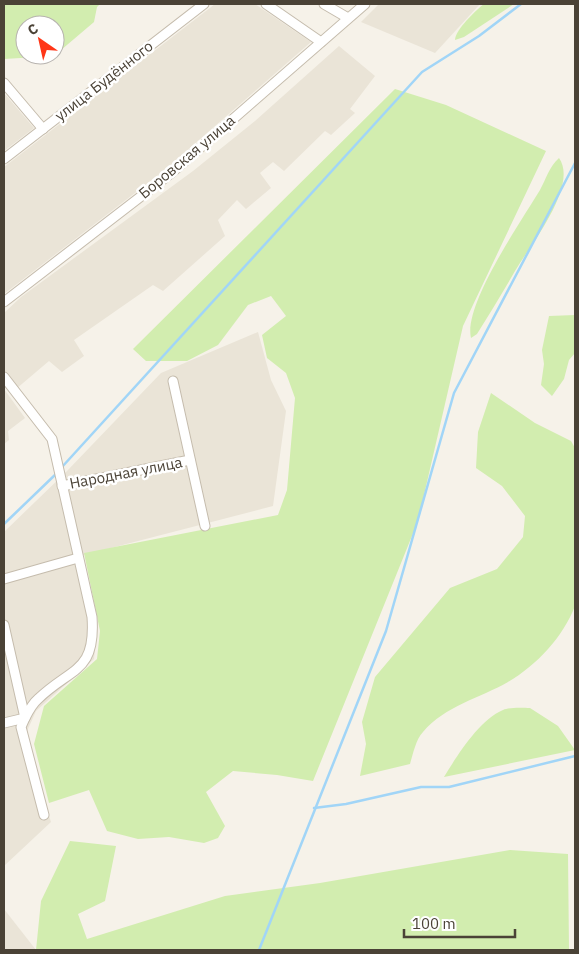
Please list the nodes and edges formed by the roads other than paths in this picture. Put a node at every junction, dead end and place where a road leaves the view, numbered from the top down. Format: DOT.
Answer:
graph roads {
  1 [pos="204,4"];
  2 [pos="266,4"];
  3 [pos="324,4"];
  4 [pos="365,4"];
  5 [pos="348,18"];
  6 [pos="321,42"];
  7 [pos="4,83"];
  8 [pos="43,129"];
  9 [pos="4,159"];
  10 [pos="4,302"];
  11 [pos="4,377"];
  12 [pos="173,380"];
  13 [pos="190,460"];
  14 [pos="62,486"];
  15 [pos="204,526"];
  16 [pos="78,558"];
  17 [pos="4,580"];
  18 [pos="4,625"];
  19 [pos="24,718"];
  20 [pos="4,723"];
  21 [pos="44,816"];
  1 -- 8 [label="street, улица Будённого"];
  2 -- 6 [label="street"];
  3 -- 5 [label="street"];
  4 -- 5 [label="street, Боровская улица"];
  5 -- 6 [label="street, Боровская улица"];
  6 -- 10 [label="street, Боровская улица"];
  7 -- 8 [label="street"];
  8 -- 9 [label="street, улица Будённого"];
  11 -- 14 [label="street, Народная улица"];
  12 -- 13 [label="street, Народная улица"];
  13 -- 14 [label="street, Народная улица"];
  13 -- 15 [label="street, Народная улица"];
  14 -- 16 [label="street, Народная улица"];
  16 -- 17 [label="street"];
  16 -- 19 [label="street, Народная улица"];
  18 -- 19 [label="street"];
  19 -- 20 [label="street"];
  19 -- 21 [label="street"];
}
